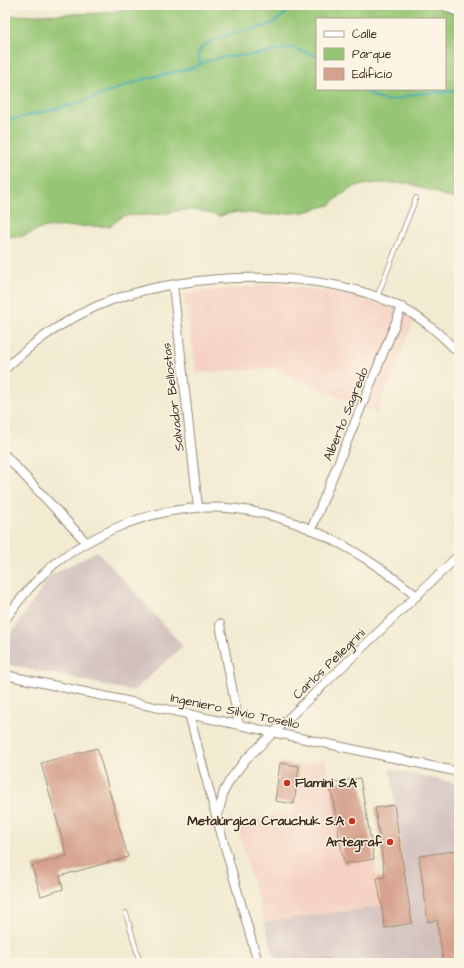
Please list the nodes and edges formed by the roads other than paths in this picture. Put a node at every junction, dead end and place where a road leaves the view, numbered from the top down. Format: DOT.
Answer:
graph roads {
  1 [pos="450,5"];
  2 [pos="459,9"];
  3 [pos="416,198"];
  4 [pos="172,285"];
  5 [pos="377,297"];
  6 [pos="402,308"];
  7 [pos="459,353"];
  8 [pos="5,369"];
  9 [pos="5,455"];
  10 [pos="198,507"];
  11 [pos="312,530"];
  12 [pos="86,542"];
  13 [pos="459,555"];
  14 [pos="417,596"];
  15 [pos="5,620"];
  16 [pos="220,624"];
  17 [pos="5,675"];
  18 [pos="189,714"];
  19 [pos="239,725"];
  20 [pos="274,732"];
  21 [pos="459,772"];
  22 [pos="217,819"];
  23 [pos="126,914"];
  24 [pos="140,963"];
  25 [pos="258,963"];
  1 -- 2 [label="highway"];
  3 -- 5 [label="lane"];
  4 -- 5 [label="street"];
  4 -- 8 [label="street"];
  4 -- 10 [label="street, Salvador Bellostas"];
  5 -- 6 [label="street"];
  6 -- 7 [label="street"];
  6 -- 11 [label="street, Alberto Sagredo"];
  9 -- 12 [label="street"];
  10 -- 11 [label="street"];
  10 -- 12 [label="street"];
  11 -- 14 [label="street"];
  12 -- 15 [label="street"];
  13 -- 14 [label="street, Carlos Pellegrini"];
  14 -- 20 [label="street, Carlos Pellegrini"];
  16 -- 19 [label="street"];
  17 -- 18 [label="street, Ingeniero Silvio Tosello"];
  18 -- 19 [label="street, Ingeniero Silvio Tosello"];
  18 -- 22 [label="street, Carlos Pellegrini"];
  19 -- 20 [label="street, Ingeniero Silvio Tosello"];
  20 -- 21 [label="street, Ingeniero Silvio Tosello"];
  20 -- 22 [label="street, Carlos Pellegrini"];
  22 -- 25 [label="street, Carlos Pellegrini"];
  23 -- 24 [label="lane"];
}
